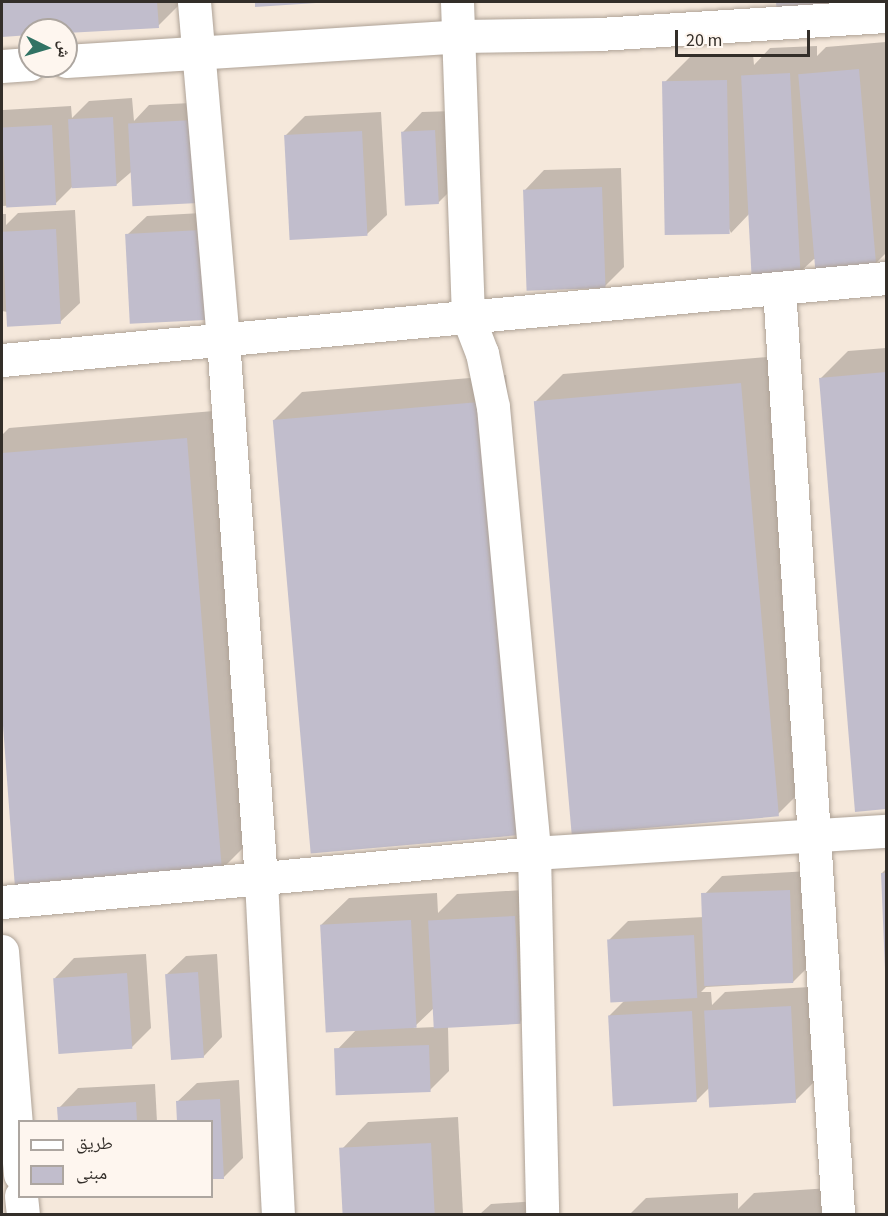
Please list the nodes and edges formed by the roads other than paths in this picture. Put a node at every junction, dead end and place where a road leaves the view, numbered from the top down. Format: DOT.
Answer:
graph roads {
  1 [pos="194,2"];
  2 [pos="457,2"];
  3 [pos="754,14"];
  4 [pos="886,16"];
  5 [pos="460,36"];
  6 [pos="198,51"];
  7 [pos="78,60"];
  8 [pos="18,65"];
  9 [pos="2,66"];
  10 [pos="886,278"];
  11 [pos="779,288"];
  12 [pos="468,317"];
  13 [pos="223,339"];
  14 [pos="2,360"];
  15 [pos="886,831"];
  16 [pos="816,834"];
  17 [pos="534,853"];
  18 [pos="261,880"];
  19 [pos="2,902"];
  20 [pos="2,951"];
  21 [pos="18,1149"];
  22 [pos="21,1198"];
  23 [pos="23,1215"];
  24 [pos="278,1215"];
  25 [pos="542,1215"];
  26 [pos="838,1215"];
  1 -- 6 [label="street"];
  2 -- 5 [label="street"];
  3 -- 4 [label="street"];
  3 -- 5 [label="street"];
  5 -- 6 [label="street"];
  5 -- 12 [label="street"];
  6 -- 7 [label="street"];
  6 -- 13 [label="street"];
  8 -- 9 [label="street"];
  10 -- 11 [label="street"];
  11 -- 12 [label="street"];
  11 -- 16 [label="street"];
  12 -- 13 [label="street"];
  12 -- 17 [label="street"];
  13 -- 14 [label="street"];
  13 -- 18 [label="street"];
  15 -- 16 [label="street"];
  16 -- 17 [label="street"];
  16 -- 26 [label="street"];
  17 -- 18 [label="street"];
  17 -- 25 [label="street"];
  18 -- 19 [label="street"];
  18 -- 24 [label="street"];
  20 -- 21 [label="street"];
  22 -- 23 [label="street"];
}
